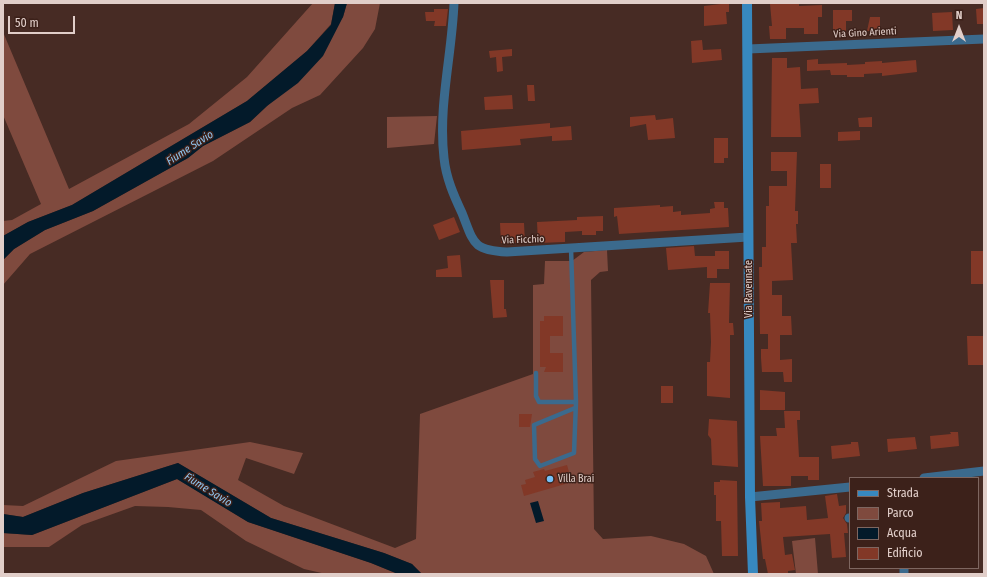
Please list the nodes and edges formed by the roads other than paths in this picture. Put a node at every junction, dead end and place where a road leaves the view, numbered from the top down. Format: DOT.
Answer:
graph roads {
  1 [pos="454,3"];
  2 [pos="748,3"];
  3 [pos="984,39"];
  4 [pos="748,49"];
  5 [pos="748,237"];
  6 [pos="571,248"];
  7 [pos="536,372"];
  8 [pos="576,402"];
  9 [pos="575,408"];
  10 [pos="984,471"];
  11 [pos="933,477"];
  12 [pos="849,487"];
  13 [pos="750,497"];
  14 [pos="753,574"];
  1 -- 6 [label="street, Via Ficchio"];
  2 -- 4 [label="main road, Via Ravennate"];
  3 -- 4 [label="street, Via Gino Arienti"];
  4 -- 5 [label="main road, Via Ravennate"];
  5 -- 6 [label="street, Via Ficchio"];
  5 -- 13 [label="main road, Via Ravennate"];
  6 -- 8 [label="lane"];
  7 -- 8 [label="lane"];
  8 -- 9 [label="lane"];
  9 -- 9 [label="lane"];
  10 -- 11 [label="street"];
  12 -- 13 [label="street"];
  13 -- 14 [label="main road, Via Ravennate"];
}
